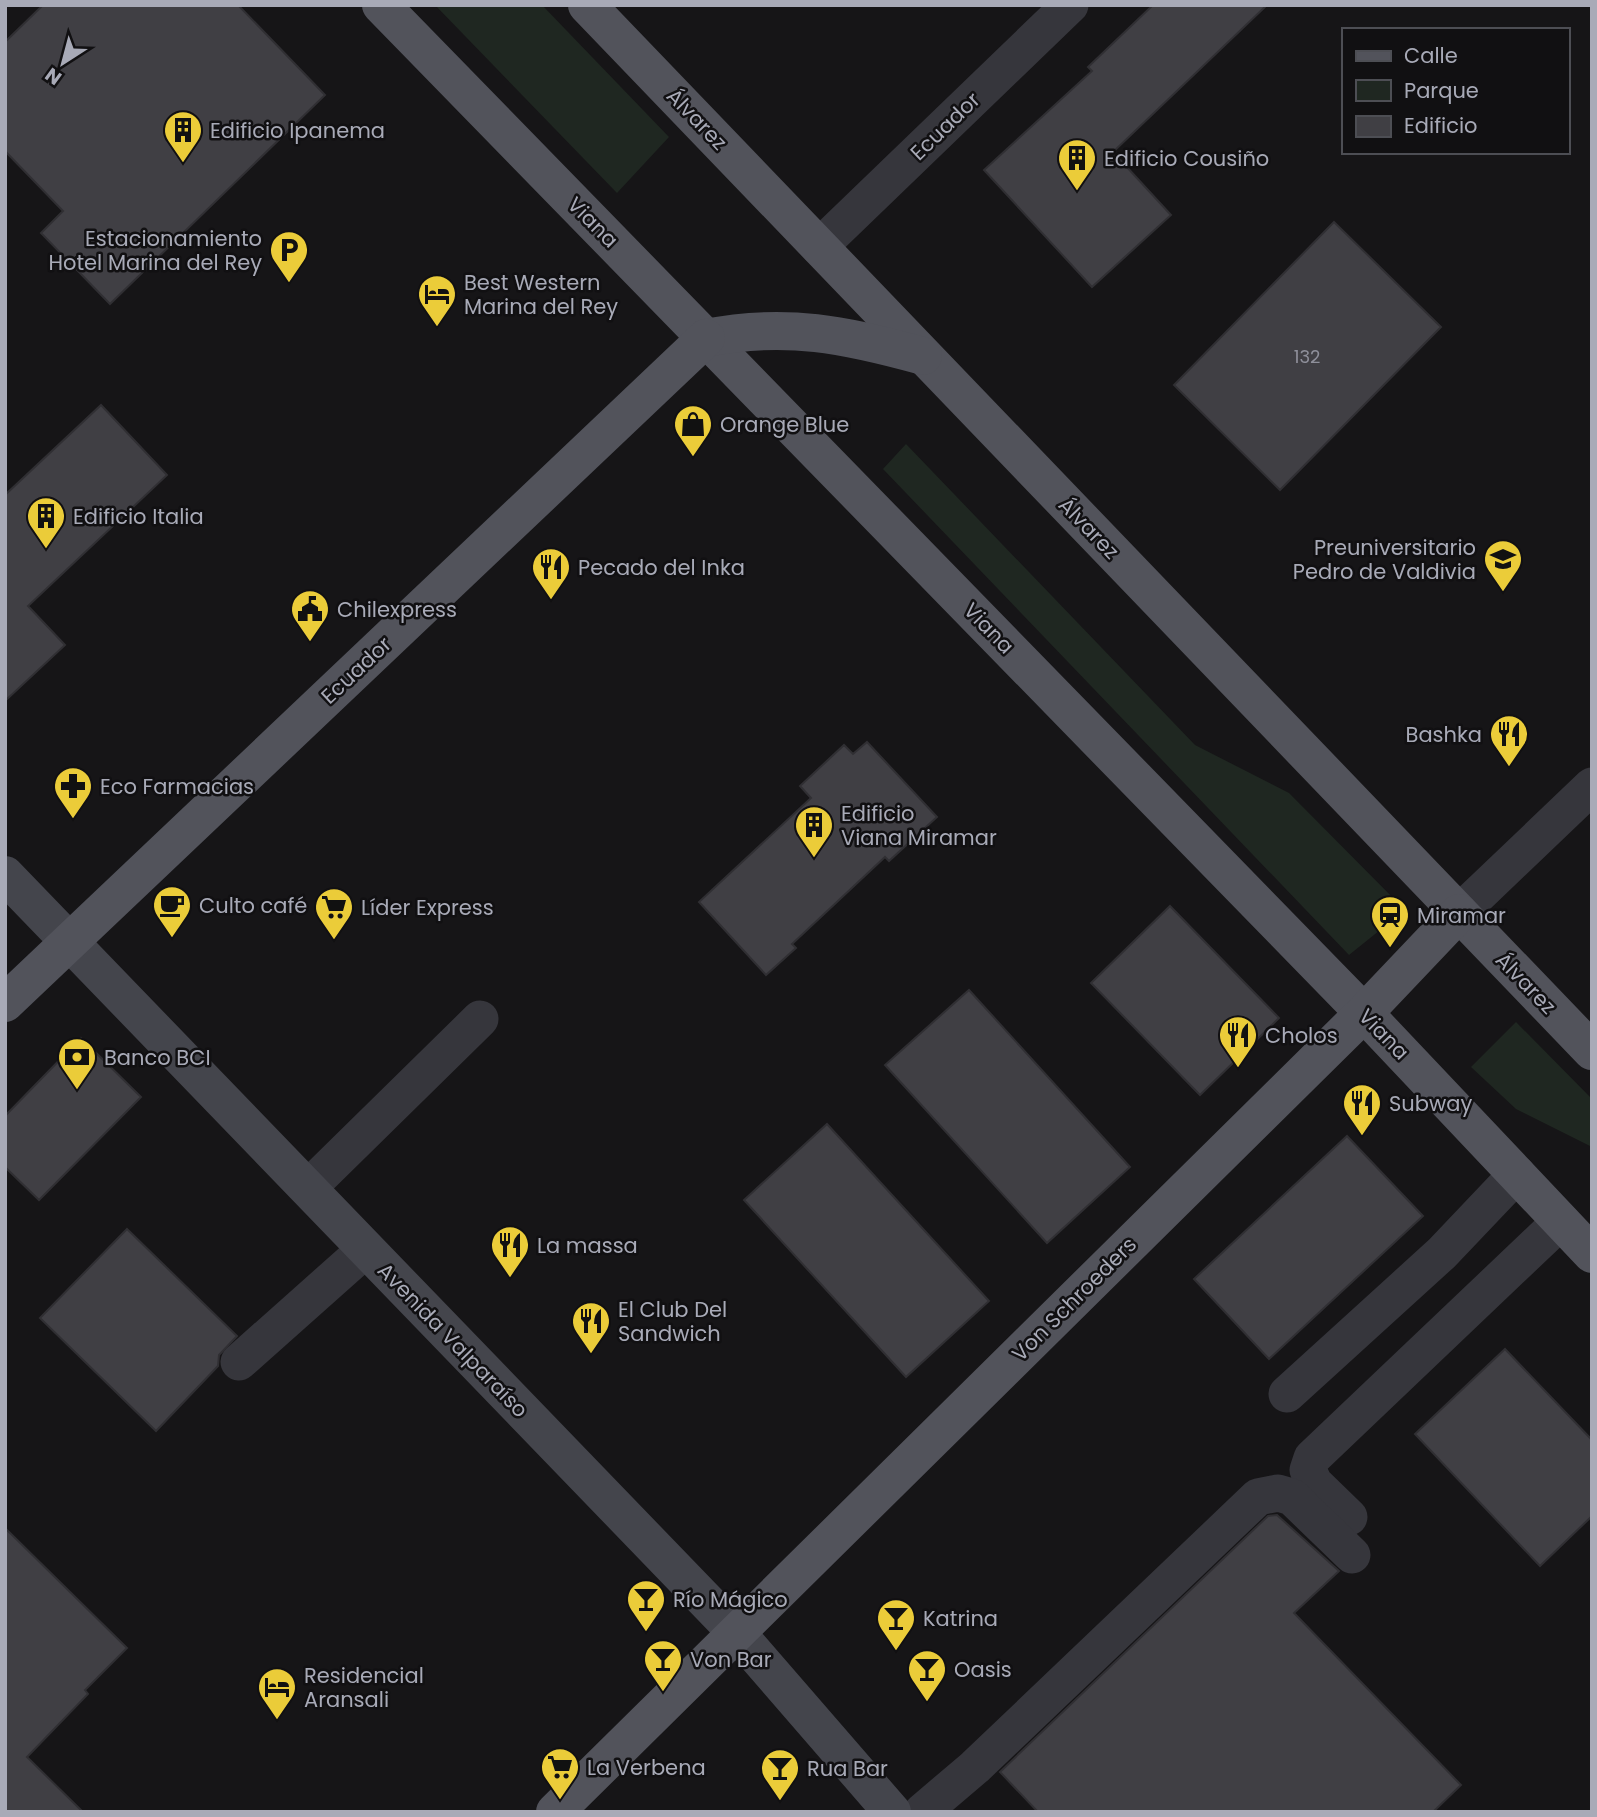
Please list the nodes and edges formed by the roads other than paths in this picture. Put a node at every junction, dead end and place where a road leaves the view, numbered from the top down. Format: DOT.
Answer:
graph roads {
  1 [pos="381,5"];
  2 [pos="587,5"];
  3 [pos="1070,5"];
  4 [pos="819,247"];
  5 [pos="706,338"];
  6 [pos="925,357"];
  7 [pos="1592,786"];
  8 [pos="5,875"];
  9 [pos="1460,914"];
  10 [pos="69,942"];
  11 [pos="5,1003"];
  12 [pos="1364,1013"];
  13 [pos="480,1019"];
  14 [pos="1592,1051"];
  15 [pos="1517,1174"];
  16 [pos="307,1188"];
  17 [pos="1561,1221"];
  18 [pos="366,1249"];
  19 [pos="1592,1255"];
  20 [pos="239,1362"];
  21 [pos="1287,1394"];
  22 [pos="736,1632"];
  23 [pos="555,1812"];
  24 [pos="892,1812"];
  25 [pos="922,1812"];
  1 -- 5 [label="main road, Viana"];
  2 -- 4 [label="main road, Álvarez"];
  3 -- 4 [label="street, Ecuador"];
  4 -- 6 [label="main road, Álvarez"];
  5 -- 6 [label="main road"];
  5 -- 10 [label="main road, Ecuador"];
  5 -- 12 [label="main road, Viana"];
  6 -- 9 [label="main road, Álvarez"];
  7 -- 9 [label="street, Von Schroeders"];
  8 -- 10 [label="street, Avenida Valparaíso"];
  9 -- 12 [label="main road, Von Schroeders"];
  9 -- 14 [label="main road, Álvarez"];
  10 -- 11 [label="main road, Ecuador"];
  10 -- 16 [label="street, Avenida Valparaíso"];
  12 -- 15 [label="main road, Viana"];
  12 -- 22 [label="main road, Von Schroeders"];
  13 -- 16 [label="street"];
  15 -- 17 [label="main road, Viana"];
  15 -- 21 [label="street"];
  16 -- 18 [label="street, Avenida Valparaíso"];
  17 -- 19 [label="main road, Viana"];
  17 -- 25 [label="street"];
  18 -- 20 [label="street"];
  18 -- 22 [label="street, Avenida Valparaíso"];
  22 -- 23 [label="main road, Von Schroeders"];
  22 -- 24 [label="street, Avenida Valparaíso"];
}
